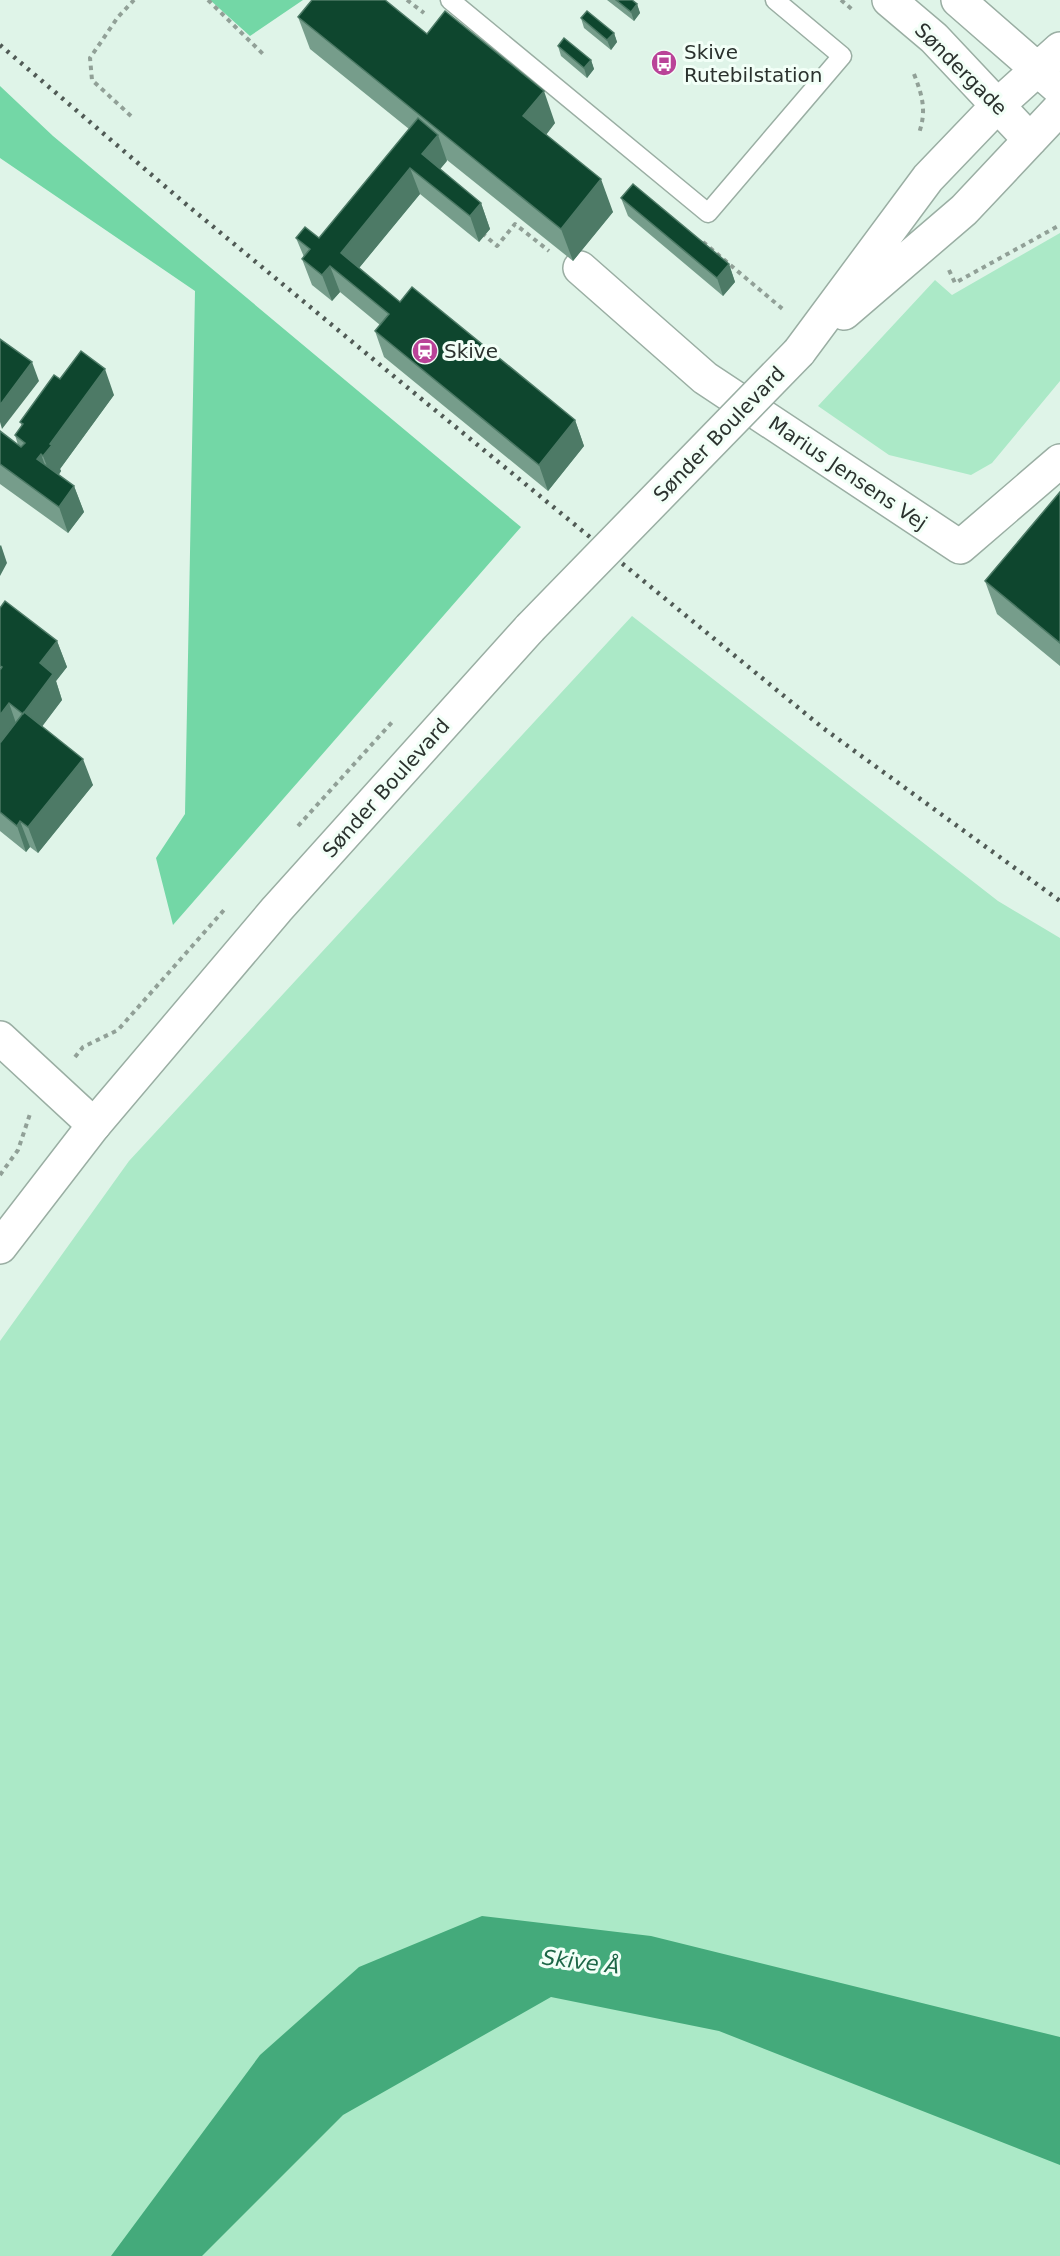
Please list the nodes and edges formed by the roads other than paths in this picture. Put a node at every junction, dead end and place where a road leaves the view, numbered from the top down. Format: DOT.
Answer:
graph roads {
  1 [pos="450,0"];
  2 [pos="775,0"];
  3 [pos="889,0"];
  4 [pos="958,0"];
  5 [pos="1052,69"];
  6 [pos="998,105"];
  7 [pos="1060,108"];
  8 [pos="1030,141"];
  9 [pos="580,268"];
  10 [pos="799,352"];
  11 [pos="1060,461"];
  12 [pos="0,1038"];
  13 [pos="94,1125"];
  14 [pos="0,1247"];
  1 -- 2 [label="lane"];
  3 -- 6 [label="street, Søndergade"];
  4 -- 5 [label="street"];
  5 -- 6 [label="street, Sønder Boulevard"];
  6 -- 8 [label="street, Søndergade"];
  6 -- 10 [label="street, Sønder Boulevard"];
  7 -- 8 [label="street, Sønder Boulevard"];
  8 -- 10 [label="street, Sønder Boulevard"];
  9 -- 11 [label="street, Marius Jensens Vej"];
  10 -- 13 [label="street, Sønder Boulevard, bridge"];
  12 -- 13 [label="street"];
  13 -- 14 [label="street, Sønder Boulevard"];
}
